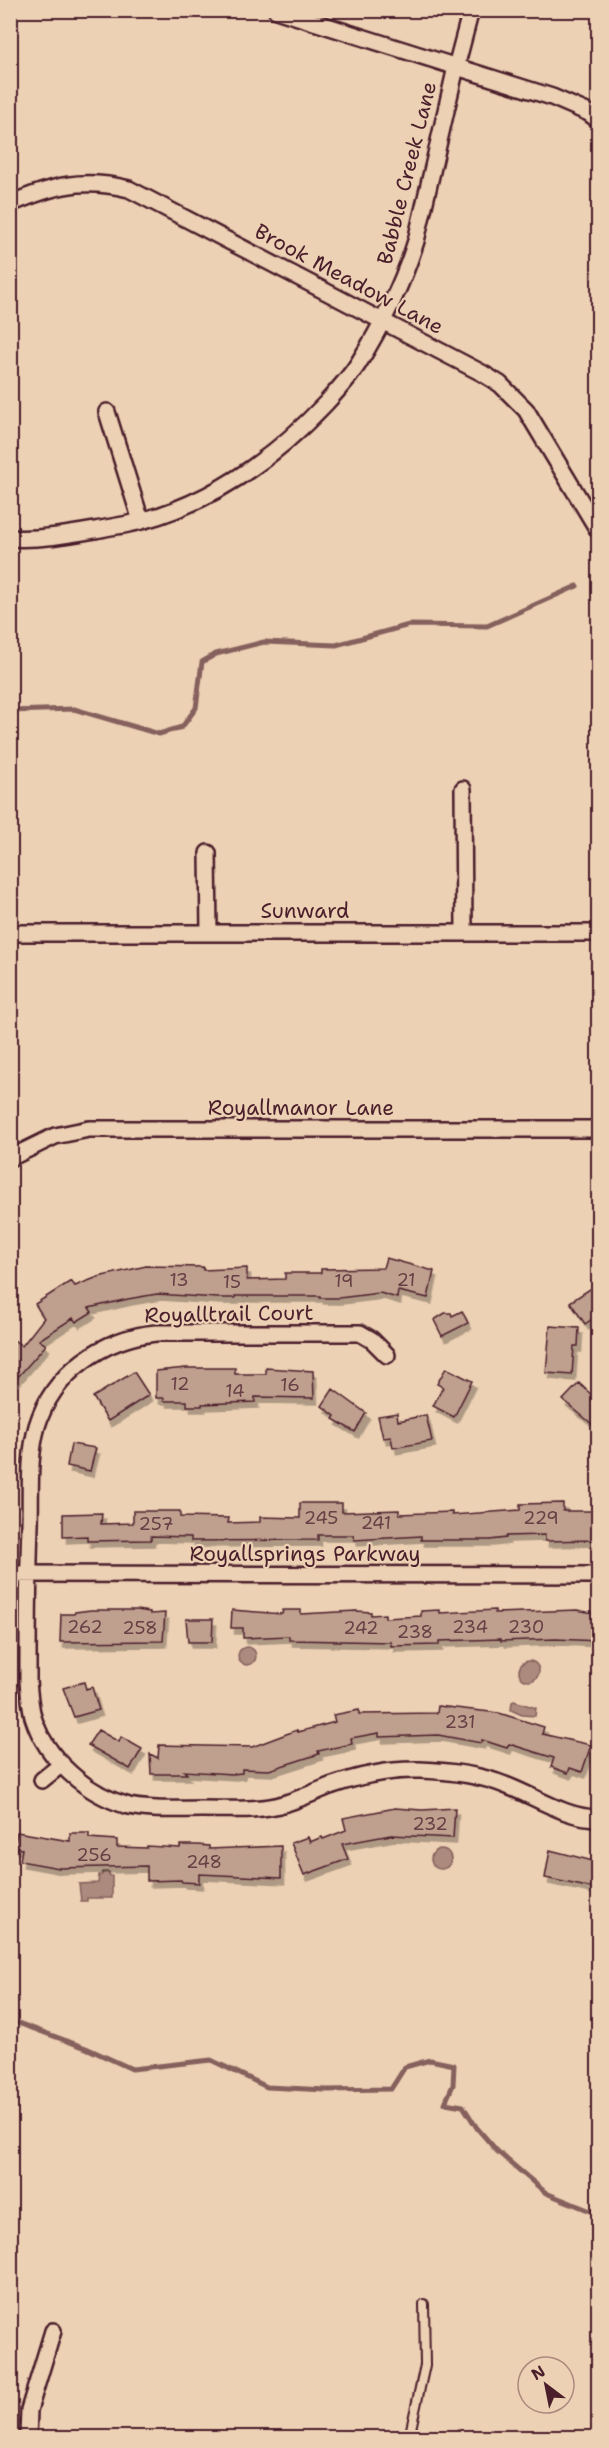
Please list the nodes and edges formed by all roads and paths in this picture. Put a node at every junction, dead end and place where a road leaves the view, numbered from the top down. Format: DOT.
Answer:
graph roads {
  1 [pos="276,10"];
  2 [pos="471,10"];
  3 [pos="456,67"];
  4 [pos="598,120"];
  5 [pos="10,204"];
  6 [pos="381,320"];
  7 [pos="107,412"];
  8 [pos="141,521"];
  9 [pos="596,521"];
  10 [pos="10,538"];
  11 [pos="463,789"];
  12 [pos="207,853"];
  13 [pos="209,932"];
  14 [pos="10,933"];
  15 [pos="464,933"];
  16 [pos="598,933"];
  17 [pos="598,1129"];
  18 [pos="10,1158"];
  19 [pos="387,1355"];
  20 [pos="10,1574"];
  21 [pos="28,1574"];
  22 [pos="598,1575"];
  23 [pos="62,1764"];
  24 [pos="42,1780"];
  25 [pos="598,1818"];
  26 [pos="424,2304"];
  27 [pos="53,2331"];
  28 [pos="28,2438"];
  29 [pos="409,2438"];
  1 -- 3 [label="street"];
  2 -- 3 [label="street, Babble Creek Lane"];
  3 -- 4 [label="street"];
  3 -- 6 [label="street, Babble Creek Lane"];
  5 -- 6 [label="street, Brook Meadow Lane"];
  6 -- 8 [label="street, Babble Creek Lane"];
  6 -- 9 [label="street, Brook Meadow Lane"];
  7 -- 8 [label="street"];
  8 -- 10 [label="street, Babble Creek Lane"];
  11 -- 15 [label="street"];
  12 -- 13 [label="street"];
  13 -- 14 [label="street, Sunward"];
  13 -- 15 [label="street, Sunward"];
  15 -- 16 [label="street, Sunward"];
  17 -- 18 [label="street, Royallmanor Lane"];
  19 -- 21 [label="street, Royalltrail Court"];
  20 -- 21 [label="street, Royallsprings Parkway"];
  21 -- 22 [label="street, Royallsprings Parkway"];
  21 -- 23 [label="street, Royalltrail Court"];
  23 -- 24 [label="street"];
  23 -- 25 [label="street, Royalltrail Court"];
  26 -- 29 [label="lane"];
  27 -- 28 [label="street"];
}
